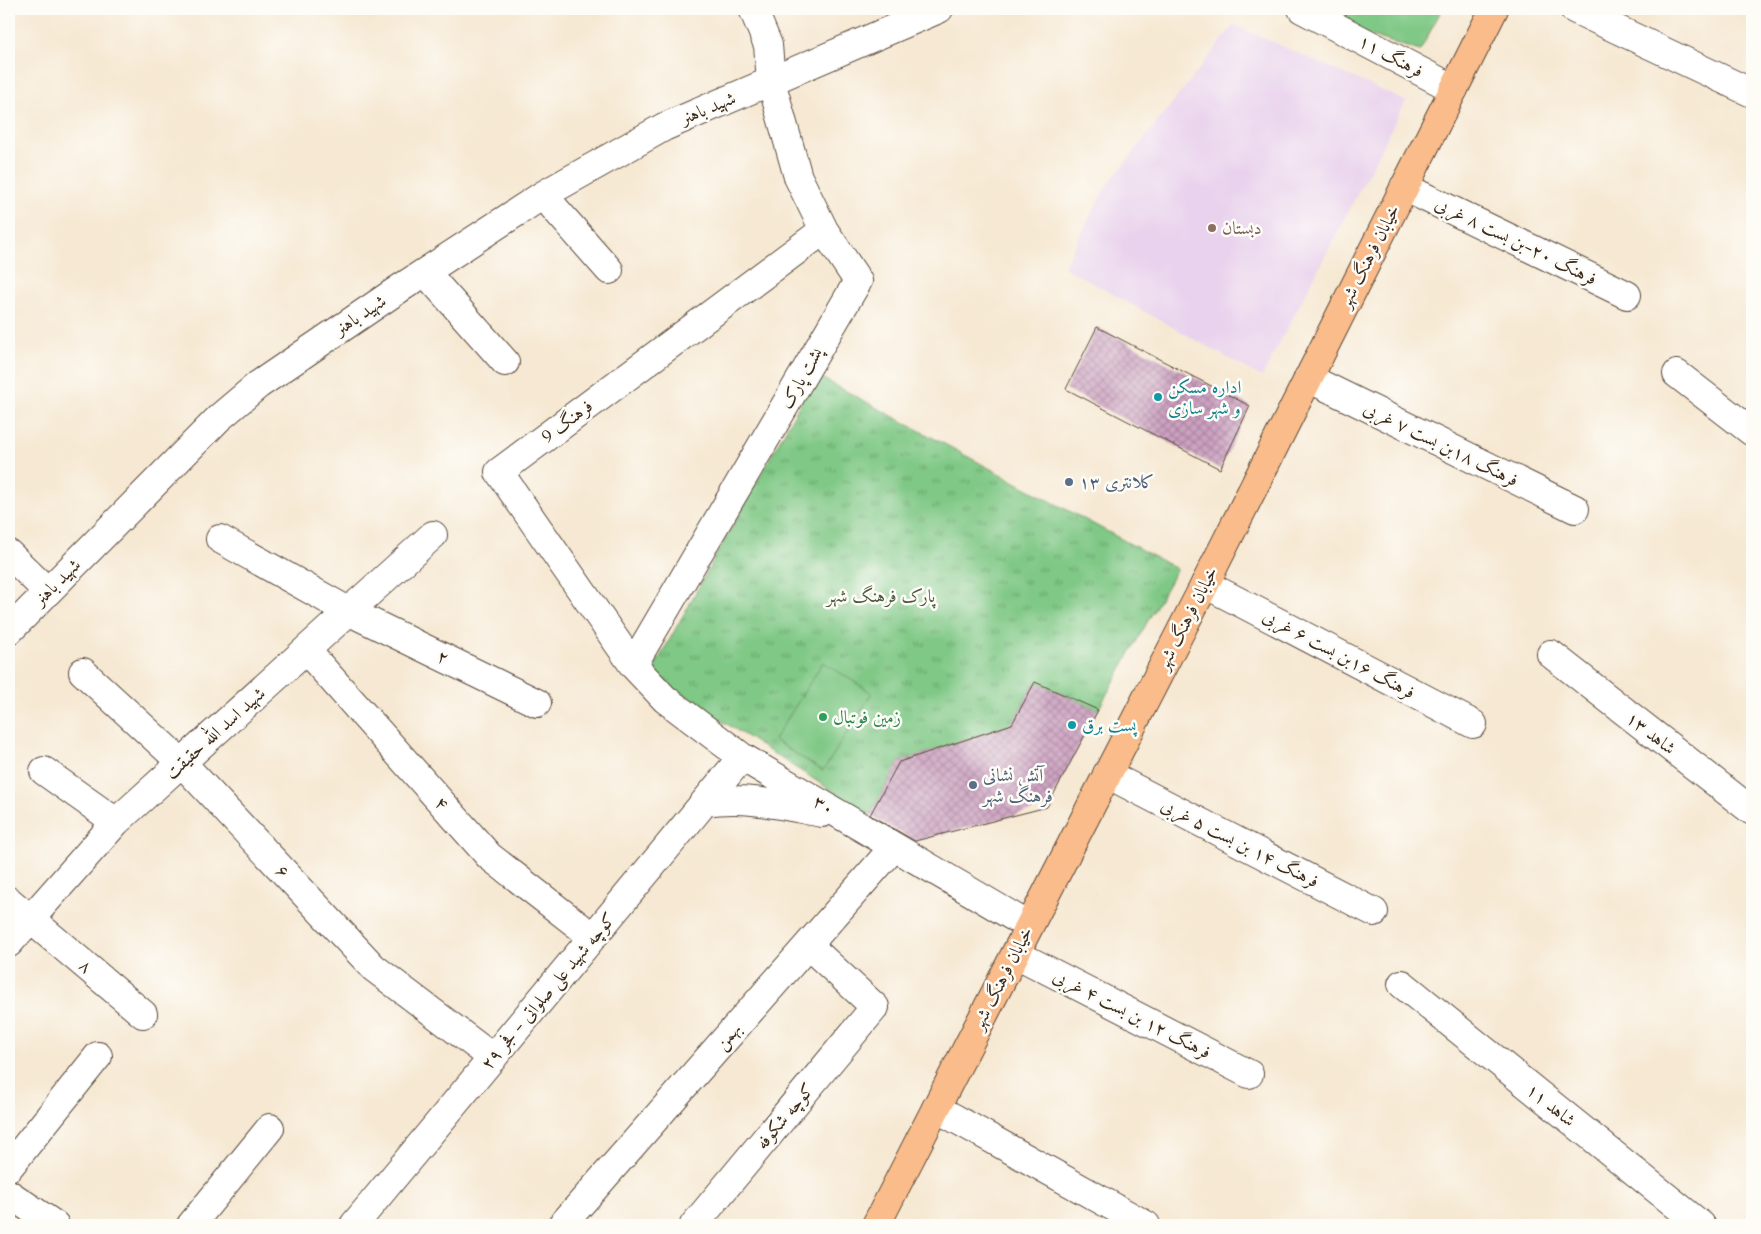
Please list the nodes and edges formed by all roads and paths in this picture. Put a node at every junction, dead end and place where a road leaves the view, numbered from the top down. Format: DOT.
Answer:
graph roads {
  1 [pos="752,9"];
  2 [pos="938,9"];
  3 [pos="1302,9"];
  4 [pos="1494,9"];
  5 [pos="1574,9"];
  6 [pos="771,81"];
  7 [pos="1454,89"];
  8 [pos="1752,93"];
  9 [pos="1404,187"];
  10 [pos="543,195"];
  11 [pos="824,230"];
  12 [pos="609,270"];
  13 [pos="426,273"];
  14 [pos="1627,295"];
  15 [pos="505,362"];
  16 [pos="1677,374"];
  17 [pos="1308,378"];
  18 [pos="1752,432"];
  19 [pos="1575,509"];
  20 [pos="432,535"];
  21 [pos="220,538"];
  22 [pos="9,554"];
  23 [pos="1204,584"];
  24 [pos="47,591"];
  25 [pos="350,612"];
  26 [pos="9,631"];
  27 [pos="307,651"];
  28 [pos="1551,654"];
  29 [pos="633,665"];
  30 [pos="83,672"];
  31 [pos="537,703"];
  32 [pos="1473,724"];
  33 [pos="742,757"];
  34 [pos="182,763"];
  35 [pos="44,771"];
  36 [pos="1107,774"];
  37 [pos="705,802"];
  38 [pos="1752,811"];
  39 [pos="843,817"];
  40 [pos="116,822"];
  41 [pos="894,847"];
  42 [pos="9,901"];
  43 [pos="1374,912"];
  44 [pos="30,917"];
  45 [pos="1029,926"];
  46 [pos="593,937"];
  47 [pos="9,943"];
  48 [pos="808,945"];
  49 [pos="1016,954"];
  50 [pos="1402,984"];
  51 [pos="142,1014"];
  52 [pos="98,1056"];
  53 [pos="493,1058"];
  54 [pos="1249,1074"];
  55 [pos="936,1108"];
  56 [pos="270,1128"];
  57 [pos="9,1167"];
  58 [pos="9,1194"];
  59 [pos="55,1225"];
  60 [pos="191,1225"];
  61 [pos="354,1225"];
  62 [pos="562,1225"];
  63 [pos="694,1225"];
  64 [pos="876,1225"];
  65 [pos="1146,1225"];
  66 [pos="1701,1225"];
  1 -- 6 [label="street, پشت پارک"];
  2 -- 6 [label="street, شهید باهنر"];
  3 -- 7 [label="street, فرهنگ ۱۱"];
  4 -- 7 [label="main road, خیابان فرهنگ شهر"];
  5 -- 8 [label="street"];
  6 -- 10 [label="street, شهید باهنر"];
  6 -- 11 [label="street, پشت پارک"];
  7 -- 9 [label="main road, خیابان فرهنگ شهر"];
  9 -- 14 [label="street, فرهنگ ۲۰-بن بست ۸ غربی"];
  9 -- 17 [label="main road, خیابان فرهنگ شهر"];
  10 -- 12 [label="street"];
  10 -- 13 [label="street, شهید باهنر"];
  11 -- 29 [label="street, پشت پارک"];
  11 -- 29 [label="street, فرهنگ 9"];
  13 -- 15 [label="street"];
  13 -- 24 [label="street, شهید باهنر"];
  16 -- 18 [label="street"];
  17 -- 19 [label="street, فرهنگ ۱۸بن بست ۷ غربی"];
  17 -- 23 [label="main road, خیابان فرهنگ شهر"];
  20 -- 25 [label="street, شهید اسد الله حقیقت"];
  21 -- 25 [label="street, ۲"];
  22 -- 24 [label="street"];
  23 -- 32 [label="street, فرهنگ ۱۶بن بست ۶ غربی"];
  23 -- 36 [label="main road, خیابان فرهنگ شهر"];
  24 -- 26 [label="street, شهید باهنر"];
  25 -- 27 [label="street, شهید اسد الله حقیقت"];
  25 -- 31 [label="street, ۲"];
  27 -- 34 [label="street, شهید اسد الله حقیقت"];
  27 -- 46 [label="street, ۴"];
  28 -- 38 [label="street, شاهد ۱۳"];
  29 -- 33 [label="street, ۳۰"];
  30 -- 34 [label="street, ۶"];
  33 -- 37 [label="street, کوچه شهید علی صلواتی - فجر ۲۹"];
  33 -- 39 [label="street, ۳۰"];
  34 -- 40 [label="street, شهید اسد الله حقیقت"];
  34 -- 53 [label="street, ۶"];
  35 -- 40 [label="street"];
  36 -- 43 [label="street, فرهنگ ۱۴ بن بست ۵ غربی"];
  36 -- 45 [label="main road, خیابان فرهنگ شهر"];
  37 -- 39 [label="street"];
  37 -- 46 [label="street, کوچه شهید علی صلواتی - فجر ۲۹"];
  39 -- 41 [label="street, ۳۰"];
  40 -- 44 [label="street, شهید اسد الله حقیقت"];
  41 -- 45 [label="street, ۳۰"];
  41 -- 48 [label="street, بهمن"];
  42 -- 44 [label="street, ۸"];
  44 -- 47 [label="street, شهید اسد الله حقیقت"];
  44 -- 51 [label="street, ۸"];
  45 -- 49 [label="main road, خیابان فرهنگ شهر"];
  46 -- 53 [label="street, کوچه شهید علی صلواتی - فجر ۲۹"];
  48 -- 62 [label="street, بهمن"];
  48 -- 63 [label="street, کوچه شکوفه"];
  49 -- 54 [label="street, فرهنگ ۱۲ بن بست ۴ غربی"];
  49 -- 55 [label="main road, خیابان فرهنگ شهر"];
  50 -- 66 [label="street, شاهد ۱۱"];
  52 -- 57 [label="street"];
  53 -- 61 [label="street, کوچه شهید علی صلواتی - فجر ۲۹"];
  55 -- 64 [label="main road, خیابان فرهنگ شهر"];
  55 -- 65 [label="street"];
  56 -- 60 [label="street"];
  58 -- 59 [label="street"];
}
